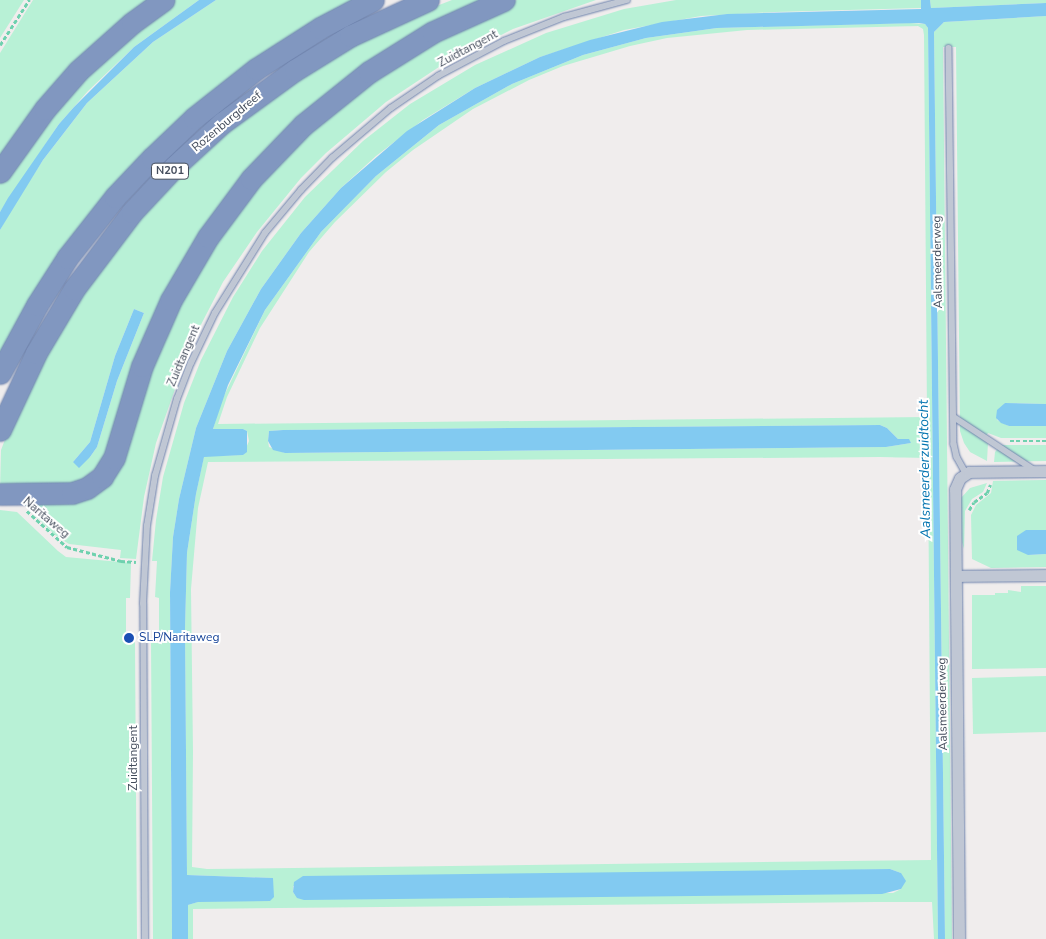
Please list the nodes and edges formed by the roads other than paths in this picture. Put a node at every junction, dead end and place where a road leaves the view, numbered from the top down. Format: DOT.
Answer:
graph roads {
  1 [pos="164,0"];
  2 [pos="373,0"];
  3 [pos="428,0"];
  4 [pos="504,0"];
  5 [pos="628,0"];
  6 [pos="949,48"];
  7 [pos="0,172"];
  8 [pos="0,373"];
  9 [pos="954,417"];
  10 [pos="0,430"];
  11 [pos="1041,471"];
  12 [pos="966,473"];
  13 [pos="0,494"];
  14 [pos="1046,575"];
  15 [pos="956,576"];
  16 [pos="145,939"];
  17 [pos="959,939"];
  1 -- 7 [label="highway"];
  2 -- 8 [label="highway, Rozenburgdreef / N201"];
  3 -- 10 [label="highway, Rozenburgdreef / N201"];
  4 -- 13 [label="highway"];
  5 -- 16 [label="lane, Zuidtangent"];
  6 -- 9 [label="lane, Aalsmeerderweg"];
  9 -- 11 [label="lane"];
  9 -- 12 [label="lane, Aalsmeerderweg"];
  11 -- 12 [label="street"];
  12 -- 15 [label="street, Aalsmeerderweg"];
  14 -- 15 [label="street"];
  15 -- 17 [label="street, Aalsmeerderweg"];
}
